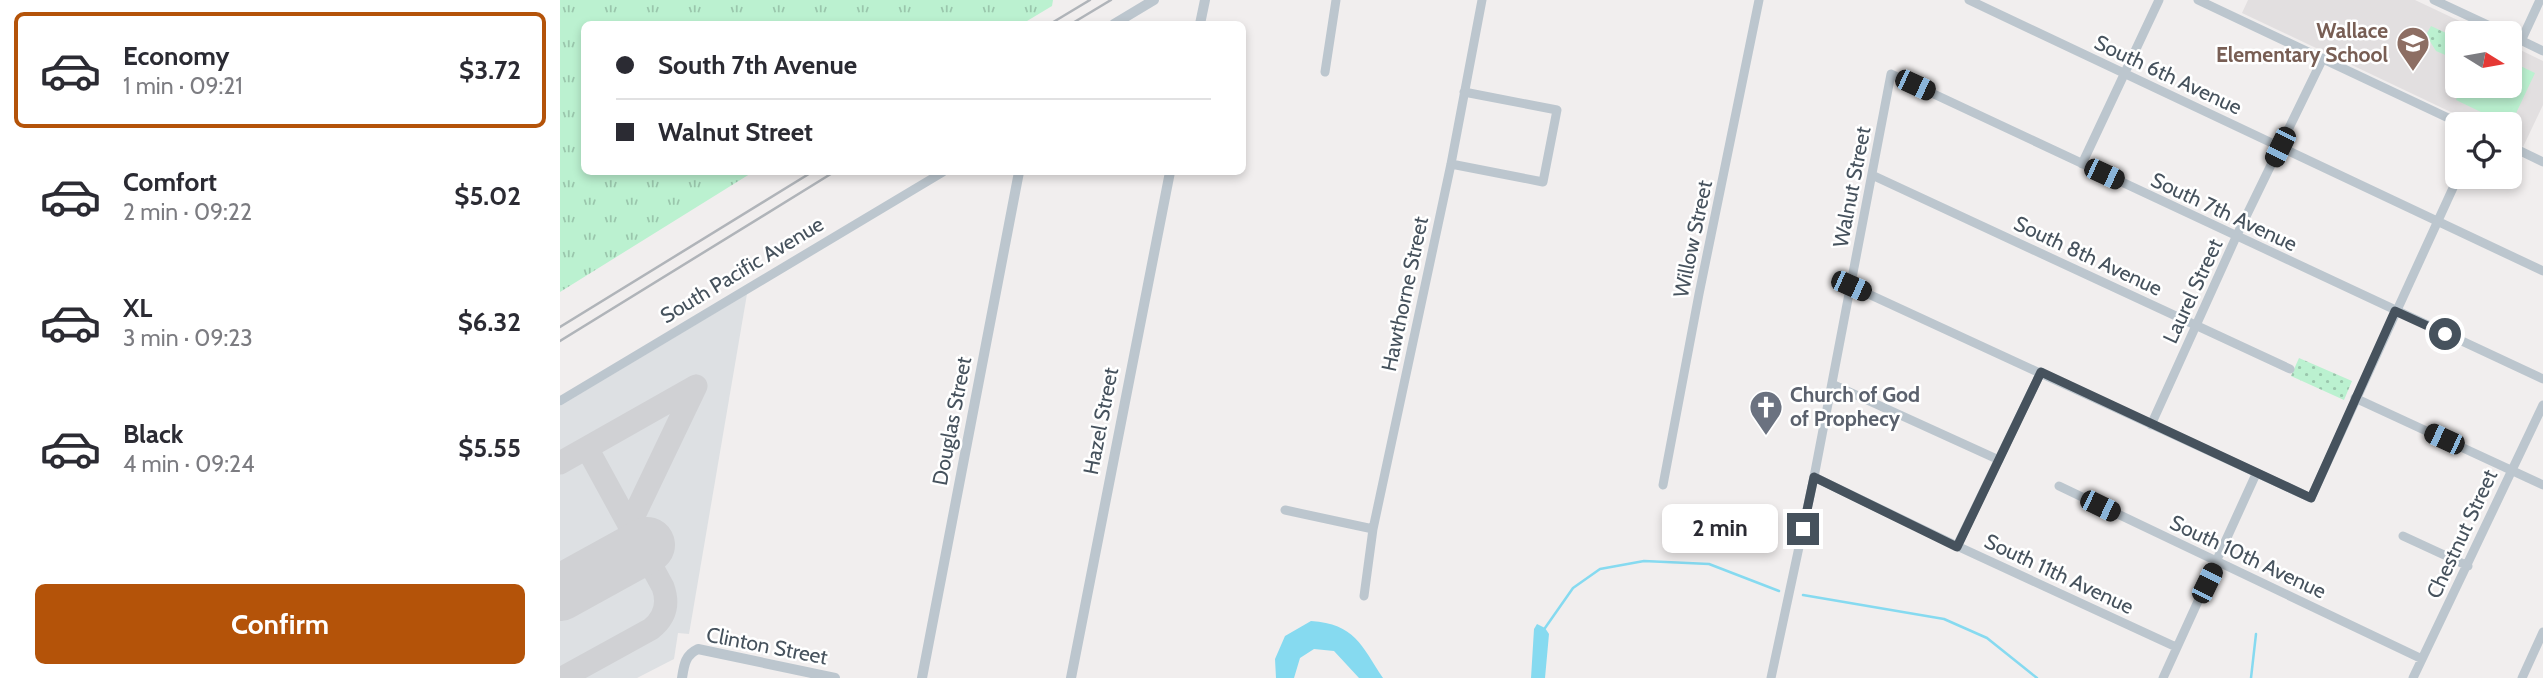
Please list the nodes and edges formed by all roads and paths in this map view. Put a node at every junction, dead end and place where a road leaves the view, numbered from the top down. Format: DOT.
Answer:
graph roads {
  1 [pos="1154,0"];
  2 [pos="1205,0"];
  3 [pos="1336,0"];
  4 [pos="1482,0"];
  5 [pos="1759,0"];
  6 [pos="1969,0"];
  7 [pos="2159,0"];
  8 [pos="2198,0"];
  9 [pos="2434,0"];
  10 [pos="2540,0"];
  11 [pos="1119,21"];
  12 [pos="1201,21"];
  13 [pos="2479,21"];
  14 [pos="2522,39"];
  15 [pos="2522,41"];
  16 [pos="2543,51"];
  17 [pos="2323,58"];
  18 [pos="1325,72"];
  19 [pos="1891,74"];
  20 [pos="2124,74"];
  21 [pos="1464,92"];
  22 [pos="2445,116"];
  23 [pos="2280,147"];
  24 [pos="2522,152"];
  25 [pos="2543,162"];
  26 [pos="1451,164"];
  27 [pos="2082,164"];
  28 [pos="938,175"];
  29 [pos="1018,175"];
  30 [pos="1169,175"];
  31 [pos="1872,176"];
  32 [pos="2453,189"];
  33 [pos="2437,223"];
  34 [pos="2236,237"];
  35 [pos="2543,271"];
  36 [pos="1851,286"];
  37 [pos="2395,311"];
  38 [pos="2196,325"];
  39 [pos="2290,369"];
  40 [pos="2041,372"];
  41 [pos="2543,379"];
  42 [pos="1832,384"];
  43 [pos="2355,398"];
  44 [pos="560,401"];
  45 [pos="2543,405"];
  46 [pos="2151,425"];
  47 [pos="1998,460"];
  48 [pos="2511,470"];
  49 [pos="2256,474"];
  50 [pos="1814,477"];
  51 [pos="1662,485"];
  52 [pos="2543,485"];
  53 [pos="2059,486"];
  54 [pos="1285,510"];
  55 [pos="1373,529"];
  56 [pos="2403,536"];
  57 [pos="1957,547"];
  58 [pos="2217,562"];
  59 [pos="2468,566"];
  60 [pos="1364,596"];
  61 [pos="2543,632"];
  62 [pos="2176,647"];
  63 [pos="2422,659"];
  64 [pos="682,678"];
  65 [pos="835,678"];
  66 [pos="922,678"];
  67 [pos="1071,678"];
  68 [pos="1771,678"];
  69 [pos="2163,678"];
  70 [pos="2413,678"];
  71 [pos="2522,678"];
  1 -- 11 [label="street"];
  2 -- 12 [label="street"];
  3 -- 18 [label="street"];
  4 -- 21 [label="street, Hawthorne Street"];
  5 -- 51 [label="street, Willow Street"];
  6 -- 20 [label="street, South 6th Avenue"];
  7 -- 20 [label="street"];
  8 -- 17 [label="street"];
  9 -- 13 [label="street"];
  10 -- 14 [label="street"];
  15 -- 16 [label="street"];
  17 -- 22 [label="street"];
  17 -- 23 [label="street, Laurel Street"];
  19 -- 27 [label="street, South 7th Avenue"];
  19 -- 31 [label="street, Walnut Street"];
  20 -- 23 [label="street, South 6th Avenue"];
  20 -- 27 [label="street"];
  21 -- 26 [label="street, Hawthorne Street"];
  21 -- 26 [label="street"];
  23 -- 33 [label="street, South 6th Avenue"];
  23 -- 34 [label="street, Laurel Street"];
  24 -- 25 [label="street"];
  26 -- 55 [label="street, Hawthorne Street"];
  27 -- 34 [label="street, South 7th Avenue"];
  28 -- 44 [label="street, South Pacific Avenue"];
  29 -- 66 [label="street, Douglas Street"];
  30 -- 67 [label="street, Hazel Street"];
  31 -- 36 [label="street, Walnut Street"];
  31 -- 38 [label="street, South 8th Avenue"];
  32 -- 33 [label="street"];
  33 -- 35 [label="street, South 6th Avenue"];
  33 -- 37 [label="street"];
  34 -- 37 [label="street, South 7th Avenue"];
  34 -- 38 [label="street, Laurel Street"];
  36 -- 40 [label="street"];
  36 -- 42 [label="street, Walnut Street"];
  37 -- 41 [label="street, South 7th Avenue"];
  37 -- 43 [label="street"];
  38 -- 39 [label="street, South 8th Avenue"];
  38 -- 46 [label="street, Laurel Street"];
  40 -- 46 [label="street"];
  40 -- 47 [label="street"];
  42 -- 47 [label="street"];
  42 -- 50 [label="street, Walnut Street"];
  43 -- 48 [label="street"];
  43 -- 49 [label="street"];
  45 -- 48 [label="street, Chestnut Street"];
  46 -- 49 [label="street"];
  47 -- 57 [label="street"];
  48 -- 52 [label="street"];
  48 -- 59 [label="street, Chestnut Street"];
  49 -- 58 [label="street"];
  50 -- 57 [label="street, South 11th Avenue"];
  50 -- 68 [label="street, Walnut Street"];
  53 -- 58 [label="street, South 10th Avenue"];
  54 -- 55 [label="street"];
  55 -- 60 [label="street, Hawthorne Street"];
  56 -- 59 [label="street"];
  57 -- 62 [label="street, South 11th Avenue"];
  58 -- 62 [label="street"];
  58 -- 63 [label="street, South 10th Avenue"];
  59 -- 63 [label="street, Chestnut Street"];
  61 -- 71 [label="street"];
  62 -- 69 [label="street"];
  63 -- 70 [label="street, Chestnut Street"];
  64 -- 65 [label="street, Clinton Street"];
}
